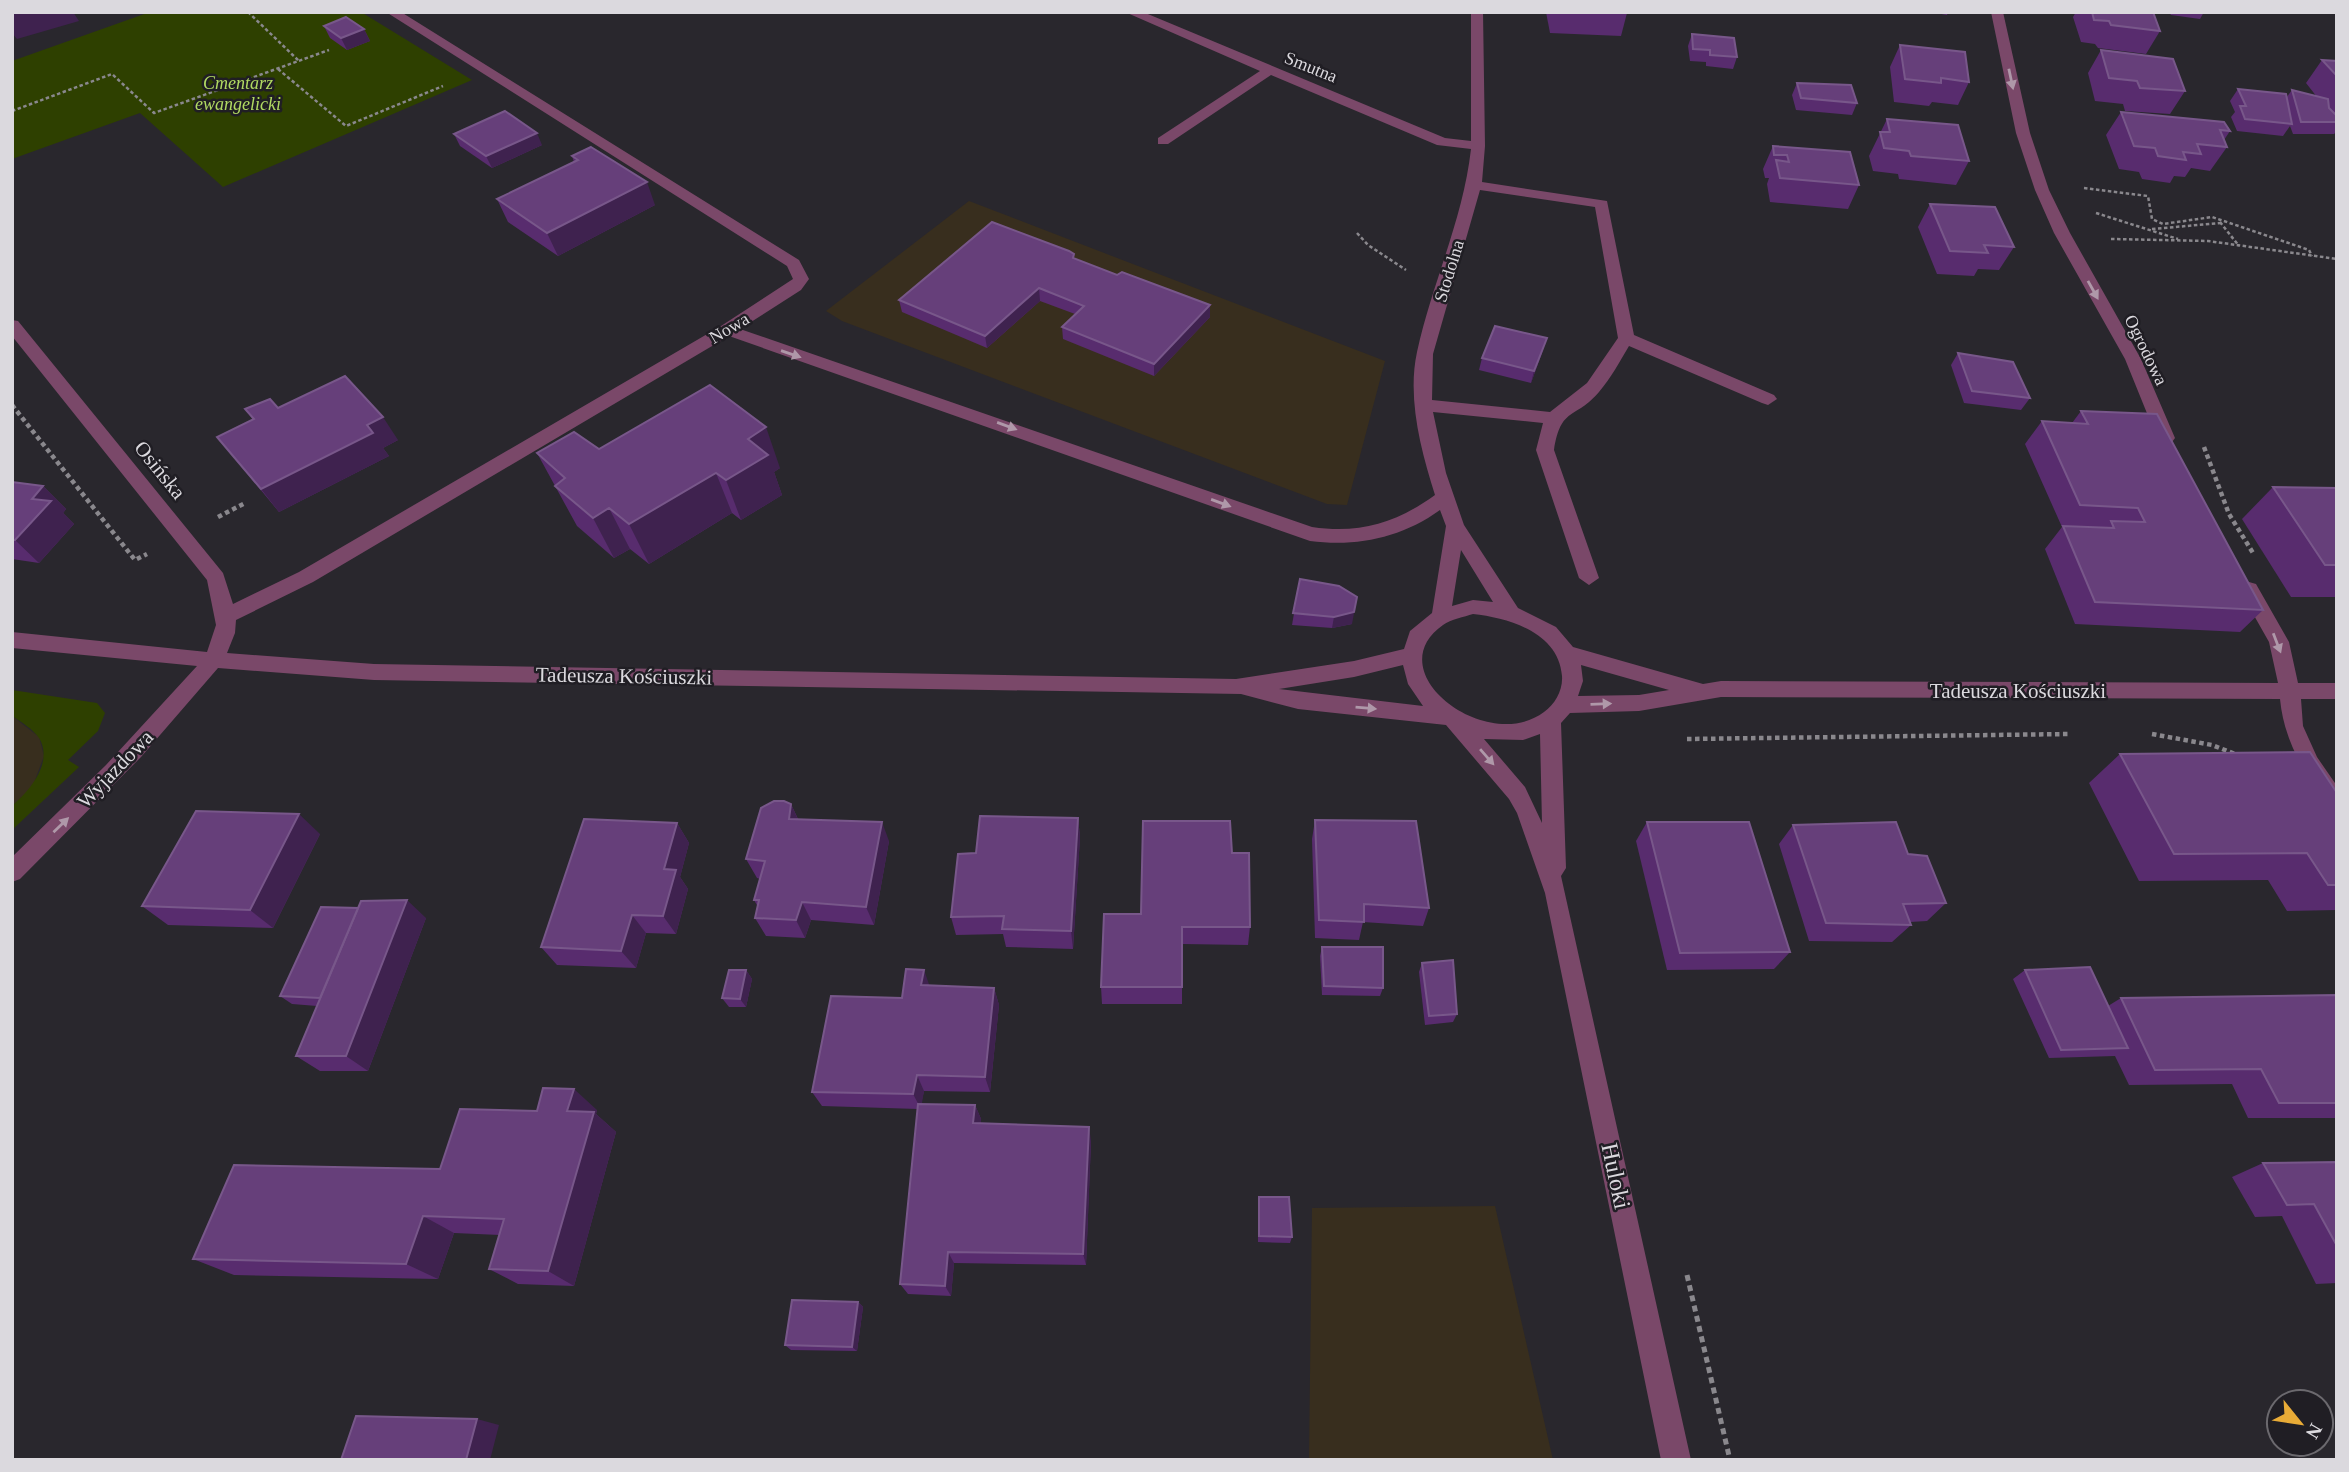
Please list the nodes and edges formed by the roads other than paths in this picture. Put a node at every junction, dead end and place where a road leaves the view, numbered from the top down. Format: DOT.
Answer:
graph roads {
  1 [pos="392,12"];
  2 [pos="1131,12"];
  3 [pos="1478,12"];
  4 [pos="1997,12"];
  5 [pos="1269,71"];
  6 [pos="1163,141"];
  7 [pos="1478,146"];
  8 [pos="1474,185"];
  9 [pos="12,325"];
  10 [pos="727,330"];
  11 [pos="1626,338"];
  12 [pos="1768,399"];
  13 [pos="1423,405"];
  14 [pos="1554,418"];
  15 [pos="2176,460"];
  16 [pos="1445,497"];
  17 [pos="1455,526"];
  18 [pos="2238,569"];
  19 [pos="1589,578"];
  20 [pos="1509,610"];
  21 [pos="1441,615"];
  22 [pos="226,616"];
  23 [pos="12,640"];
  24 [pos="1567,653"];
  25 [pos="1411,655"];
  26 [pos="212,660"];
  27 [pos="1236,687"];
  28 [pos="1700,691"];
  29 [pos="2337,691"];
  30 [pos="2291,693"];
  31 [pos="1557,713"];
  32 [pos="1451,720"];
  33 [pos="2337,804"];
  34 [pos="12,872"];
  35 [pos="1556,893"];
  36 [pos="1676,1460"];
  1 -- 10 [label="street, Nowa"];
  2 -- 5 [label="street, Smutna"];
  3 -- 7 [label="street, Stodolna"];
  4 -- 15 [label="street, Ogrodowa, one-way"];
  5 -- 6 [label="street"];
  5 -- 7 [label="street, Smutna"];
  7 -- 8 [label="street, Stodolna"];
  8 -- 11 [label="street"];
  8 -- 13 [label="street, Stodolna"];
  9 -- 22 [label="street, Osińska"];
  10 -- 16 [label="street, one-way"];
  10 -- 22 [label="street, Nowa"];
  11 -- 12 [label="street"];
  11 -- 14 [label="street"];
  13 -- 14 [label="street"];
  13 -- 16 [label="street, Stodolna"];
  14 -- 19 [label="street"];
  16 -- 17 [label="street, Stodolna"];
  17 -- 20 [label="street, Stodolna"];
  17 -- 21 [label="street, Stodolna"];
  18 -- 30 [label="street, one-way"];
  20 -- 21 [label="street"];
  20 -- 24 [label="street"];
  21 -- 25 [label="street"];
  22 -- 26 [label="street, Osińska"];
  23 -- 26 [label="street, Tadeusza Kościuszki"];
  24 -- 28 [label="street, Tadeusza Kościuszki"];
  24 -- 31 [label="street"];
  25 -- 27 [label="street, Tadeusza Kościuszki"];
  25 -- 32 [label="street"];
  26 -- 27 [label="street, Tadeusza Kościuszki"];
  34 -- 26 [label="street, Wyjazdowa, one-way"];
  27 -- 32 [label="street, Tadeusza Kościuszki, one-way"];
  28 -- 30 [label="street, Tadeusza Kościuszki"];
  31 -- 28 [label="street, Tadeusza Kościuszki, one-way"];
  29 -- 30 [label="street, Tadeusza Kościuszki"];
  30 -- 33 [label="street"];
  31 -- 32 [label="street"];
  31 -- 35 [label="street, Huloki"];
  32 -- 35 [label="street, Huloki, one-way"];
  35 -- 36 [label="street, Huloki"];
}
